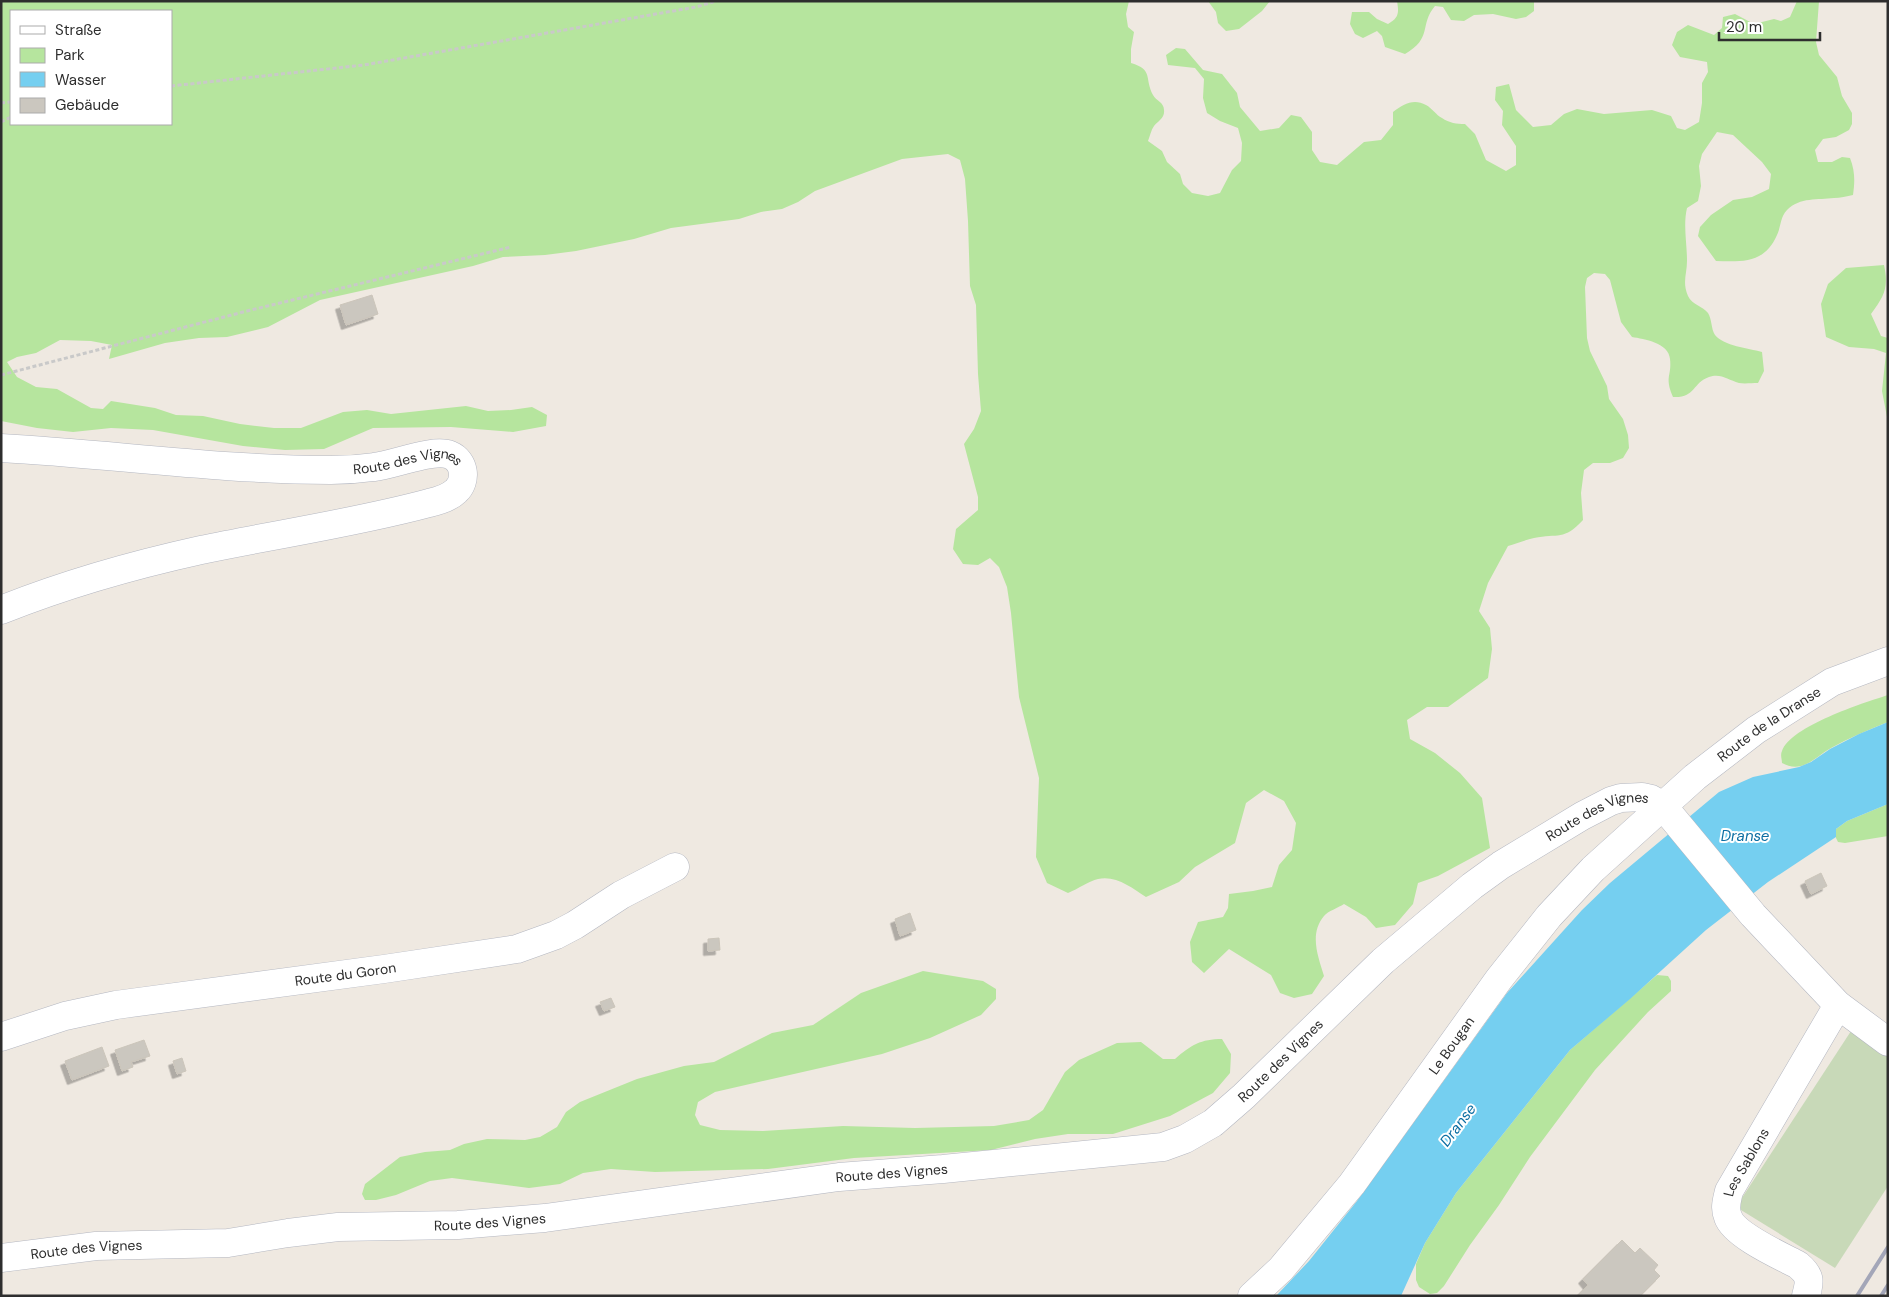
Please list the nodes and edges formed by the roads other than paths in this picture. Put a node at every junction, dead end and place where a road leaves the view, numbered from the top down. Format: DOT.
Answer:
graph roads {
  1 [pos="1,448"];
  2 [pos="1,610"];
  3 [pos="1888,661"];
  4 [pos="1669,813"];
  5 [pos="675,867"];
  6 [pos="1838,1004"];
  7 [pos="1,1037"];
  8 [pos="1888,1042"];
  9 [pos="1,1258"];
  10 [pos="1252,1296"];
  11 [pos="1806,1296"];
  1 -- 2 [label="street, Route des Vignes"];
  3 -- 4 [label="street, Route de la Dranse"];
  4 -- 6 [label="street"];
  4 -- 9 [label="street, Route des Vignes"];
  4 -- 10 [label="street, Le Bougan"];
  5 -- 7 [label="street, Route du Goron"];
  6 -- 8 [label="street"];
  6 -- 11 [label="street, Les Sablons"];
}
